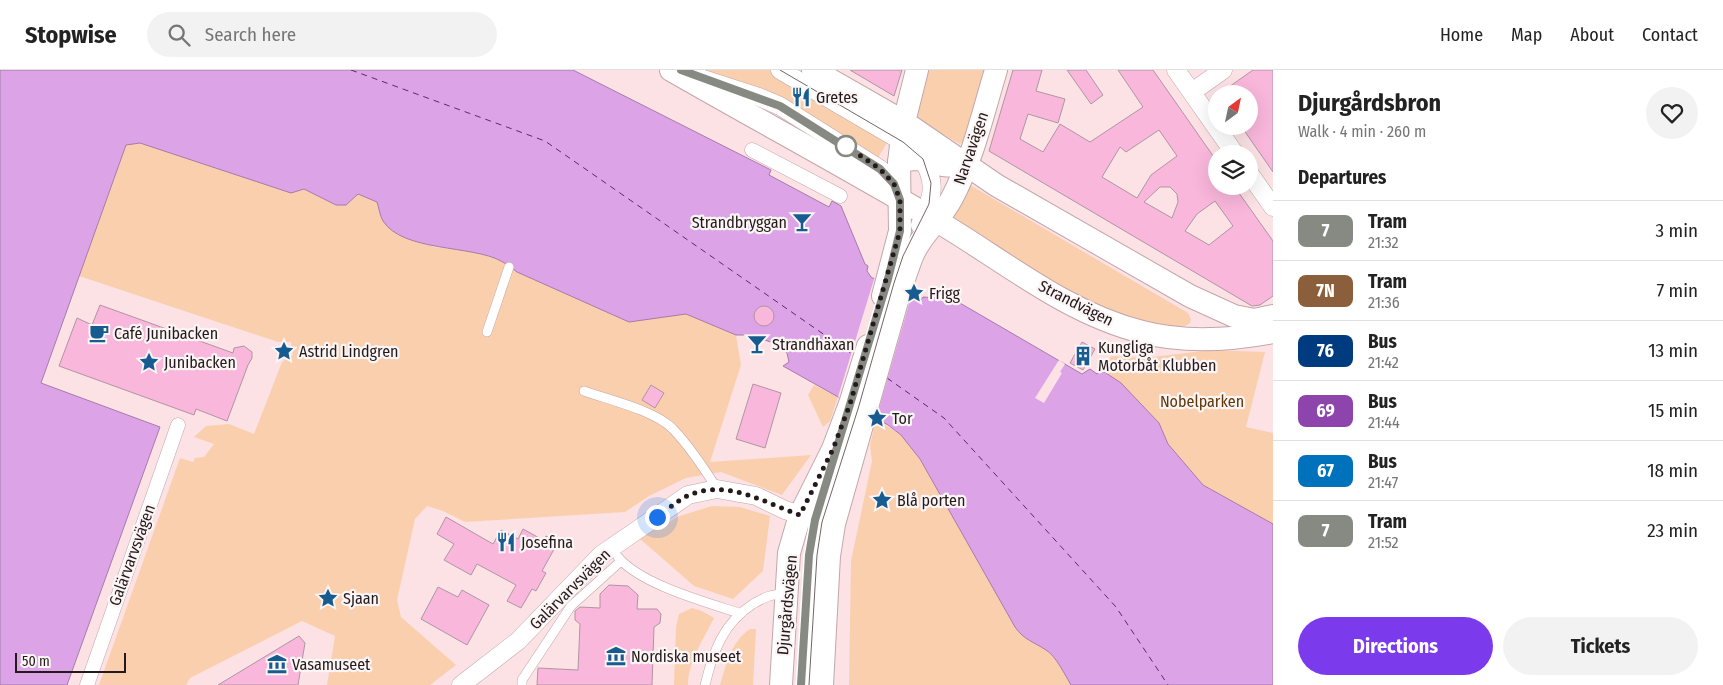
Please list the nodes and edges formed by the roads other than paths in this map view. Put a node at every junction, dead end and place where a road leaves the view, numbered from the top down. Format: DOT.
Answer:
graph roads {
  1 [pos="671,70"];
  2 [pos="681,70"];
  3 [pos="780,70"];
  4 [pos="813,70"];
  5 [pos="917,70"];
  6 [pos="996,70"];
  7 [pos="1176,70"];
  8 [pos="1223,70"];
  9 [pos="1192,92"];
  10 [pos="1229,145"];
  11 [pos="752,150"];
  12 [pos="915,150"];
  13 [pos="967,166"];
  14 [pos="1258,186"];
  15 [pos="840,196"];
  16 [pos="900,200"];
  17 [pos="1273,207"];
  18 [pos="931,218"];
  19 [pos="509,267"];
  20 [pos="894,283"];
  21 [pos="1190,296"];
  22 [pos="1273,316"];
  23 [pos="487,332"];
  24 [pos="1273,332"];
  25 [pos="1187,339"];
  26 [pos="584,391"];
  27 [pos="857,408"];
  28 [pos="178,425"];
  29 [pos="717,489"];
  30 [pos="818,520"];
  31 [pos="615,555"];
  32 [pos="786,594"];
  33 [pos="739,613"];
  34 [pos="476,679"];
  35 [pos="87,685"];
  36 [pos="461,685"];
  37 [pos="522,685"];
  38 [pos="705,685"];
  39 [pos="781,685"];
  40 [pos="801,685"];
  41 [pos="810,685"];
  42 [pos="822,685"];
  1 -- 16 [label="street, Strandvägen"];
  2 -- 16 [label="street"];
  3 -- 12 [label="street"];
  4 -- 12 [label="street"];
  5 -- 12 [label="street"];
  6 -- 13 [label="street, Narvavägen"];
  7 -- 9 [label="street"];
  8 -- 9 [label="street"];
  9 -- 10 [label="street"];
  11 -- 15 [label="street"];
  12 -- 13 [label="street"];
  12 -- 13 [label="street"];
  12 -- 16 [label="street"];
  12 -- 18 [label="street"];
  13 -- 18 [label="street, Narvavägen"];
  13 -- 21 [label="street"];
  14 -- 17 [label="street"];
  16 -- 18 [label="street, Strandvägen"];
  16 -- 20 [label="street"];
  18 -- 20 [label="street, Narvavägen"];
  18 -- 25 [label="street, Strandvägen"];
  19 -- 23 [label="lane"];
  20 -- 27 [label="street"];
  21 -- 22 [label="street"];
  21 -- 25 [label="street"];
  24 -- 25 [label="street, Strandvägen"];
  26 -- 29 [label="lane"];
  27 -- 30 [label="street, Djurgårdsvägen"];
  27 -- 30 [label="street, Djurgårdsvägen"];
  28 -- 35 [label="street, Galärvarvsvägen"];
  29 -- 30 [label="street, Galärvarvsvägen"];
  29 -- 31 [label="street, Galärvarvsvägen"];
  30 -- 32 [label="street, Djurgårdsvägen"];
  30 -- 40 [label="street, Djurgårdsvägen"];
  30 -- 41 [label="street, Djurgårdsvägen"];
  30 -- 42 [label="street, Djurgårdsvägen"];
  31 -- 33 [label="lane"];
  31 -- 34 [label="street, Galärvarvsvägen"];
  31 -- 37 [label="lane"];
  32 -- 33 [label="lane"];
  32 -- 39 [label="street, Djurgårdsvägen"];
  33 -- 38 [label="lane"];
  34 -- 36 [label="street, Galärvarvsvägen"];
}
